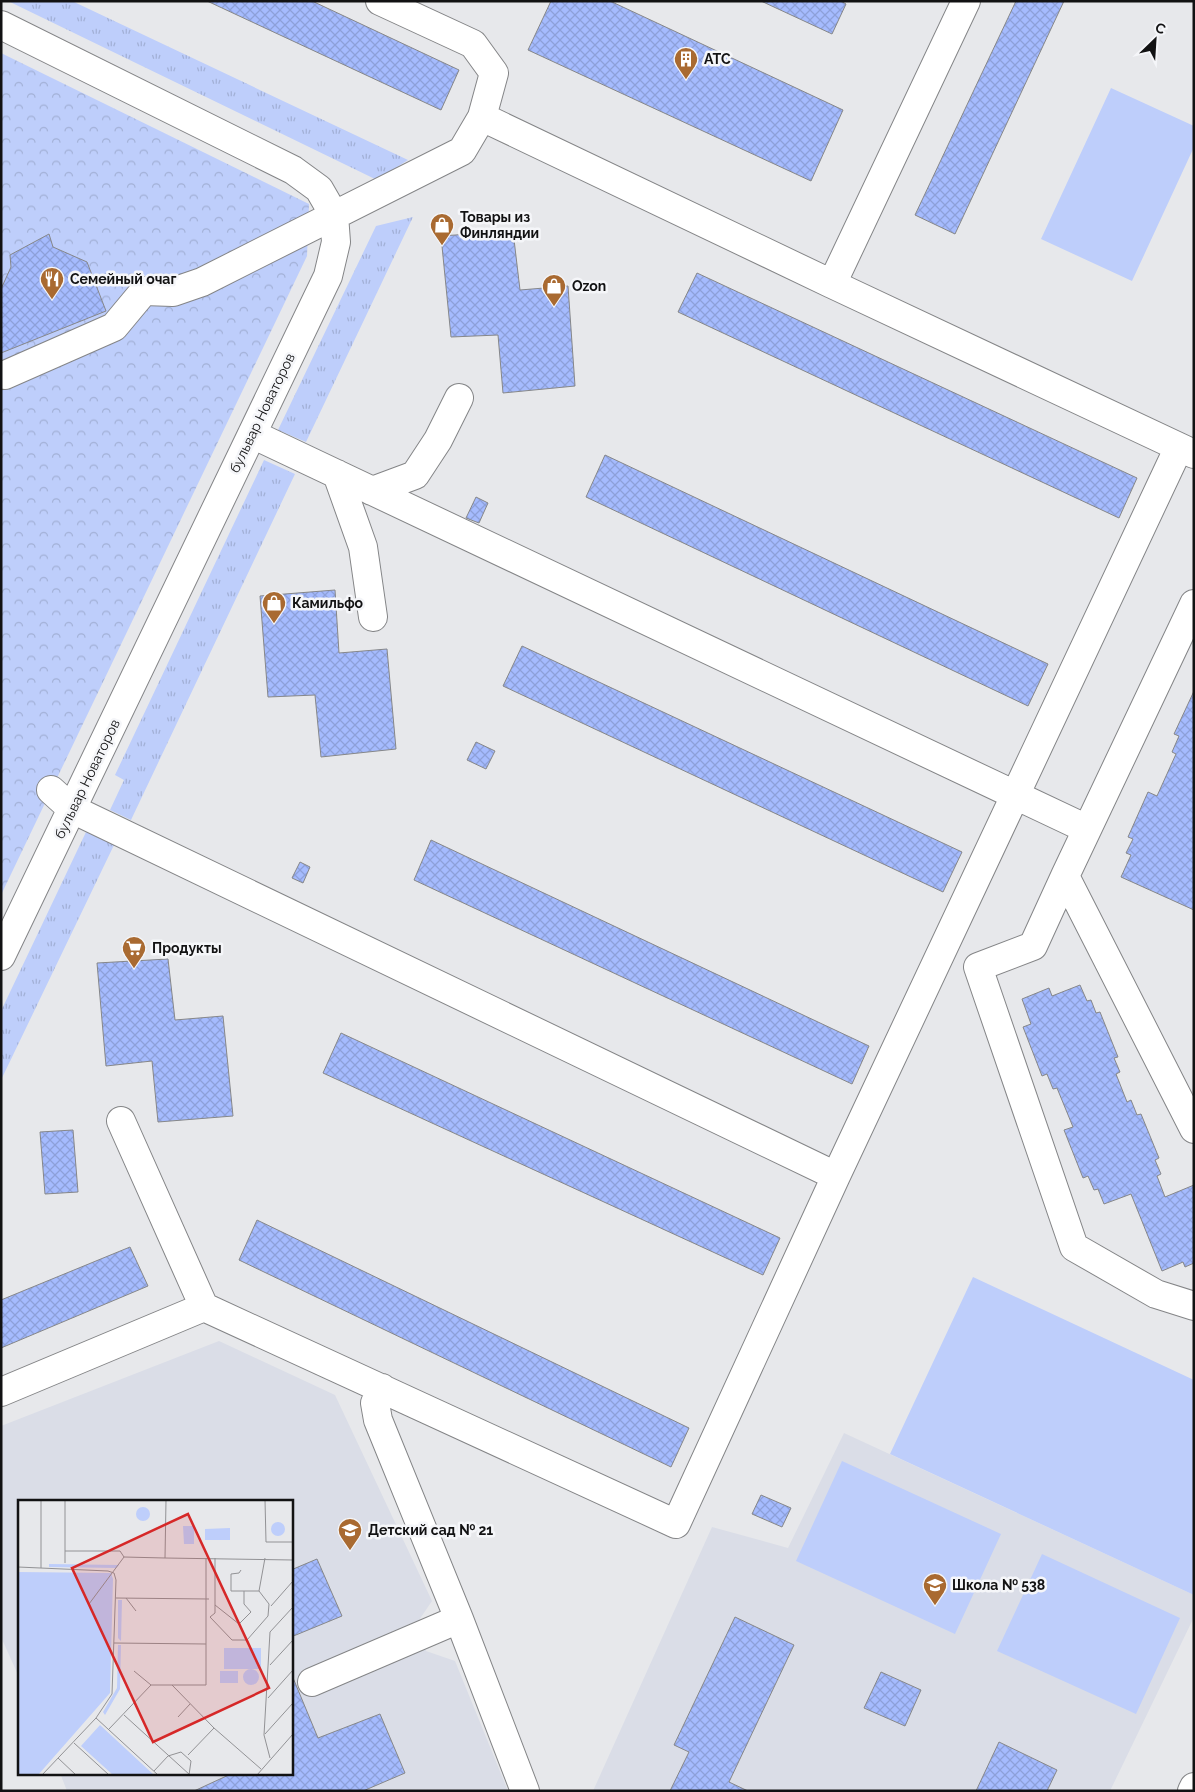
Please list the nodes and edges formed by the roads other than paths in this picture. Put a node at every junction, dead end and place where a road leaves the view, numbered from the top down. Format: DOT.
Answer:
graph roads {
  1 [pos="380,1"];
  2 [pos="966,1"];
  3 [pos="1,25"];
  4 [pos="482,118"];
  5 [pos="334,215"];
  6 [pos="832,284"];
  7 [pos="5,375"];
  8 [pos="459,398"];
  9 [pos="252,434"];
  10 [pos="1186,451"];
  11 [pos="337,474"];
  12 [pos="372,490"];
  13 [pos="1194,604"];
  14 [pos="373,617"];
  15 [pos="51,790"];
  16 [pos="1016,795"];
  17 [pos="72,809"];
  18 [pos="1087,829"];
  19 [pos="1064,876"];
  20 [pos="1,956"];
  21 [pos="121,1121"];
  22 [pos="1194,1129"];
  23 [pos="836,1176"];
  24 [pos="1194,1306"];
  25 [pos="204,1307"];
  26 [pos="382,1388"];
  27 [pos="1,1392"];
  28 [pos="459,1619"];
  29 [pos="312,1682"];
  30 [pos="1194,1787"];
  31 [pos="525,1791"];
  32 [pos="1192,1791"];
  1 -- 4 [label="street"];
  2 -- 6 [label="street"];
  3 -- 5 [label="street, бульвар Новаторов"];
  4 -- 5 [label="street"];
  4 -- 6 [label="street"];
  5 -- 7 [label="street"];
  5 -- 9 [label="street, бульвар Новаторов"];
  6 -- 10 [label="street"];
  8 -- 12 [label="street"];
  9 -- 11 [label="street"];
  9 -- 17 [label="street, бульвар Новаторов"];
  10 -- 16 [label="street"];
  11 -- 12 [label="street"];
  11 -- 14 [label="street"];
  12 -- 16 [label="street"];
  13 -- 18 [label="street"];
  15 -- 17 [label="street"];
  16 -- 18 [label="street"];
  16 -- 23 [label="street"];
  17 -- 20 [label="street, бульвар Новаторов"];
  17 -- 23 [label="street"];
  18 -- 19 [label="street"];
  19 -- 22 [label="street"];
  19 -- 24 [label="street"];
  21 -- 25 [label="street"];
  23 -- 26 [label="street"];
  25 -- 26 [label="street"];
  25 -- 27 [label="street"];
  26 -- 28 [label="street"];
  28 -- 29 [label="street"];
  28 -- 31 [label="street"];
  30 -- 32 [label="street"];
}
